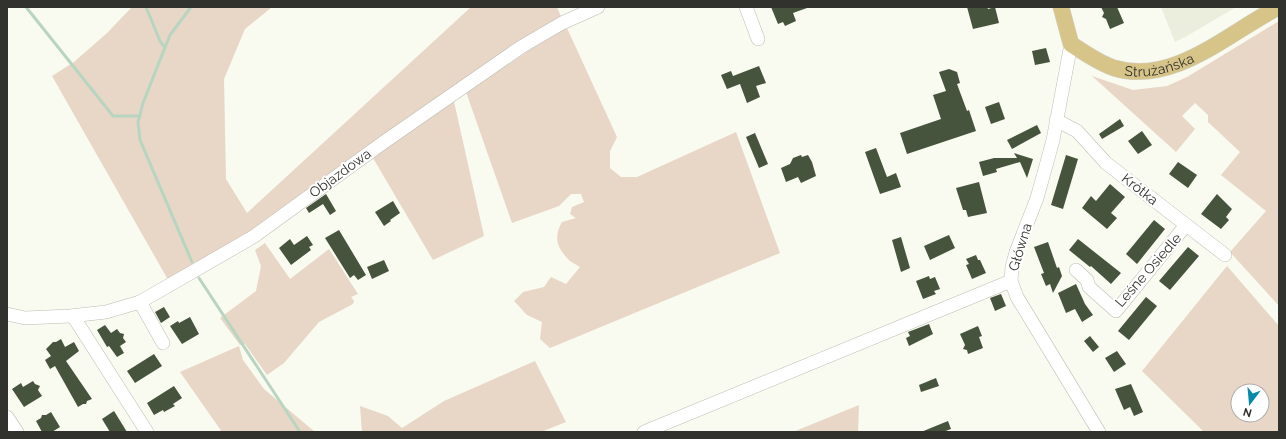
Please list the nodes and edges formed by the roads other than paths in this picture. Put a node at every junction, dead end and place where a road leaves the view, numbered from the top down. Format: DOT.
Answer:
graph roads {
  1 [pos="598,7"];
  2 [pos="746,7"];
  3 [pos="1061,7"];
  4 [pos="1279,7"];
  5 [pos="758,39"];
  6 [pos="1071,44"];
  7 [pos="1056,120"];
  8 [pos="1186,225"];
  9 [pos="1225,255"];
  10 [pos="1076,270"];
  11 [pos="1011,281"];
  12 [pos="140,302"];
  13 [pos="7,314"];
  14 [pos="73,316"];
  15 [pos="163,343"];
  16 [pos="7,417"];
  17 [pos="16,432"];
  18 [pos="147,432"];
  19 [pos="644,432"];
  20 [pos="1099,432"];
  1 -- 12 [label="street, Objazdowa"];
  2 -- 5 [label="street"];
  3 -- 6 [label="main road"];
  4 -- 6 [label="main road, Strużańska"];
  6 -- 7 [label="street, Główna"];
  7 -- 8 [label="street, Krótka"];
  7 -- 11 [label="street, Główna"];
  8 -- 9 [label="street, Krótka"];
  8 -- 10 [label="street, Leśne Osiedle"];
  11 -- 19 [label="street"];
  11 -- 20 [label="street, Główna"];
  12 -- 14 [label="street, Objazdowa"];
  12 -- 15 [label="street"];
  13 -- 14 [label="street, Objazdowa"];
  14 -- 18 [label="street"];
  16 -- 17 [label="street"];
}
